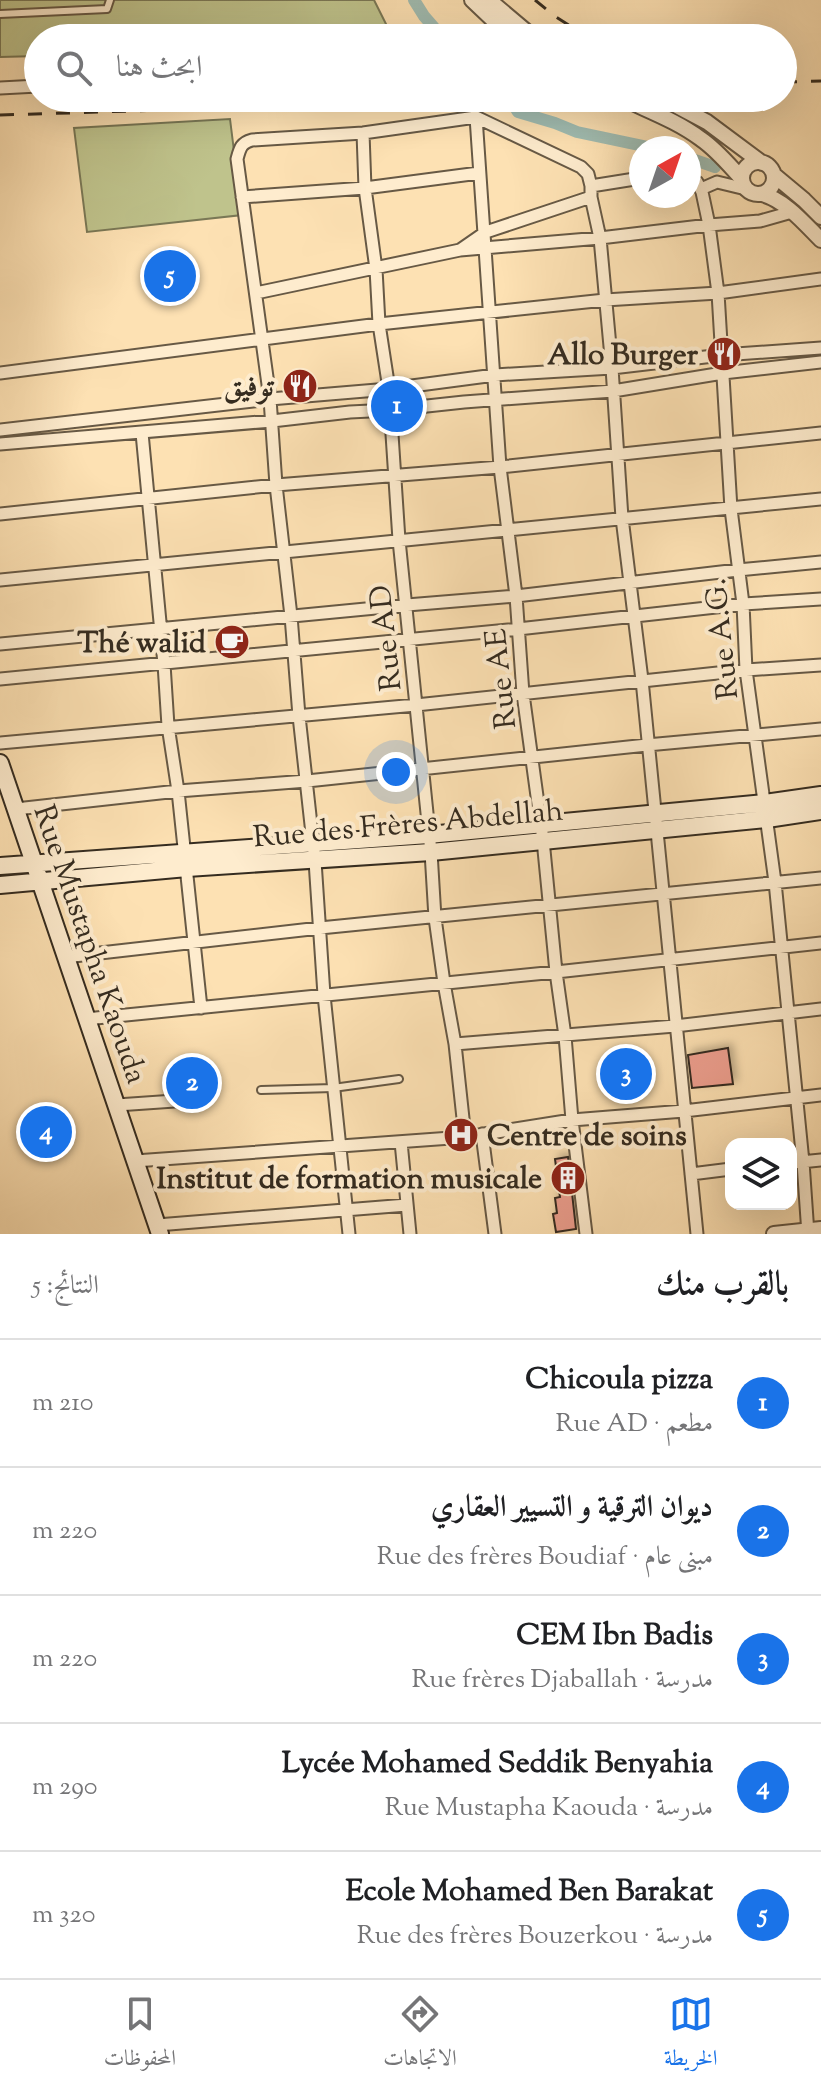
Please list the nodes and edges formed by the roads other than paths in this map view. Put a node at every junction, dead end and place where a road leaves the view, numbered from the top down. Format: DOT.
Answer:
graph roads {
  1 [pos="110,0"];
  2 [pos="472,0"];
  3 [pos="489,0"];
  4 [pos="0,14"];
  5 [pos="497,24"];
  6 [pos="517,24"];
  7 [pos="24,87"];
  8 [pos="0,88"];
  9 [pos="652,112"];
  10 [pos="688,112"];
  11 [pos="476,117"];
  12 [pos="363,133"];
  13 [pos="762,163"];
  14 [pos="479,173"];
  15 [pos="774,175"];
  16 [pos="629,181"];
  17 [pos="744,184"];
  18 [pos="365,188"];
  19 [pos="701,189"];
  20 [pos="591,192"];
  21 [pos="762,194"];
  22 [pos="242,197"];
  23 [pos="792,212"];
  24 [pos="821,217"];
  25 [pos="709,225"];
  26 [pos="486,232"];
  27 [pos="600,238"];
  28 [pos="821,240"];
  29 [pos="486,249"];
  30 [pos="460,250"];
  31 [pos="376,269"];
  32 [pos="821,279"];
  33 [pos="256,293"];
  34 [pos="718,293"];
  35 [pos="605,300"];
  36 [pos="490,313"];
  37 [pos="379,324"];
  38 [pos="262,338"];
  39 [pos="821,348"];
  40 [pos="722,355"];
  41 [pos="821,362"];
  42 [pos="612,368"];
  43 [pos="0,373"];
  44 [pos="723,373"];
  45 [pos="495,375"];
  46 [pos="389,389"];
  47 [pos="613,391"];
  48 [pos="270,399"];
  49 [pos="496,400"];
  50 [pos="390,410"];
  51 [pos="272,421"];
  52 [pos="0,430"];
  53 [pos="142,433"];
  54 [pos="821,433"];
  55 [pos="726,442"];
  56 [pos="0,444"];
  57 [pos="618,454"];
  58 [pos="500,467"];
  59 [pos="394,475"];
  60 [pos="276,485"];
  61 [pos="149,499"];
  62 [pos="821,499"];
  63 [pos="731,509"];
  64 [pos="0,514"];
  65 [pos="622,518"];
  66 [pos="509,530"];
  67 [pos="399,540"];
  68 [pos="285,552"];
  69 [pos="821,562"];
  70 [pos="153,563"];
  71 [pos="738,570"];
  72 [pos="0,580"];
  73 [pos="631,582"];
  74 [pos="516,596"];
  75 [pos="821,599"];
  76 [pos="743,604"];
  77 [pos="407,605"];
  78 [pos="291,616"];
  79 [pos="634,616"];
  80 [pos="518,629"];
  81 [pos="160,630"];
  82 [pos="410,639"];
  83 [pos="0,644"];
  84 [pos="294,650"];
  85 [pos="164,664"];
  86 [pos="821,665"];
  87 [pos="746,670"];
  88 [pos="0,679"];
  89 [pos="642,680"];
  90 [pos="523,694"];
  91 [pos="416,705"];
  92 [pos="299,716"];
  93 [pos="168,726"];
  94 [pos="821,729"];
  95 [pos="756,734"];
  96 [pos="0,743"];
  97 [pos="647,745"];
  98 [pos="533,758"];
  99 [pos="0,763"];
  100 [pos="422,769"];
  101 [pos="307,781"];
  102 [pos="178,791"];
  103 [pos="821,795"];
  104 [pos="16,809"];
  105 [pos="766,811"];
  106 [pos="821,811"];
  107 [pos="656,821"];
  108 [pos="542,832"];
  109 [pos="430,844"];
  110 [pos="314,852"];
  111 [pos="185,860"];
  112 [pos="33,863"];
  113 [pos="0,866"];
  114 [pos="821,878"];
  115 [pos="40,880"];
  116 [pos="775,882"];
  117 [pos="0,885"];
  118 [pos="661,893"];
  119 [pos="550,906"];
  120 [pos="435,918"];
  121 [pos="320,928"];
  122 [pos="193,941"];
  123 [pos="821,943"];
  124 [pos="782,947"];
  125 [pos="65,957"];
  126 [pos="668,960"];
  127 [pos="556,972"];
  128 [pos="444,983"];
  129 [pos="324,995"];
  130 [pos="201,1008"];
  131 [pos="821,1009"];
  132 [pos="788,1013"];
  133 [pos="86,1019"];
  134 [pos="675,1026"];
  135 [pos="565,1036"];
  136 [pos="455,1044"];
  137 [pos="399,1079"];
  138 [pos="333,1088"];
  139 [pos="261,1090"];
  140 [pos="821,1095"];
  141 [pos="797,1098"];
  142 [pos="189,1100"];
  143 [pos="117,1105"];
  144 [pos="684,1111"];
  145 [pos="572,1120"];
  146 [pos="482,1134"];
  147 [pos="465,1137"];
  148 [pos="797,1138"];
  149 [pos="401,1142"];
  150 [pos="338,1145"];
  151 [pos="821,1160"];
  152 [pos="135,1161"];
  153 [pos="797,1163"];
  154 [pos="725,1170"];
  155 [pos="691,1174"];
  156 [pos="407,1205"];
  157 [pos="346,1210"];
  158 [pos="159,1229"];
  159 [pos="812,1231"];
  160 [pos="349,1234"];
  161 [pos="410,1234"];
  162 [pos="495,1234"];
  163 [pos="586,1234"];
  164 [pos="697,1234"];
  165 [pos="774,1234"];
  1 -- 4 [label="lane"];
  2 -- 5 [label="street"];
  3 -- 6 [label="street"];
  7 -- 8 [label="street"];
  9 -- 17 [label="street"];
  10 -- 13 [label="street"];
  11 -- 12 [label="street"];
  11 -- 14 [label="street, Rue AE"];
  11 -- 20 [label="street"];
  12 -- 18 [label="street, Rue AD"];
  12 -- 22 [label="street"];
  13 -- 15 [label="street"];
  13 -- 17 [label="street"];
  14 -- 18 [label="street"];
  14 -- 26 [label="street, Rue AE"];
  15 -- 21 [label="street"];
  15 -- 24 [label="street"];
  16 -- 20 [label="street"];
  17 -- 19 [label="street"];
  17 -- 21 [label="street"];
  18 -- 22 [label="street"];
  18 -- 31 [label="street, Rue AD"];
  19 -- 25 [label="street, Rue A.G."];
  20 -- 26 [label="street"];
  20 -- 27 [label="street"];
  21 -- 23 [label="street"];
  22 -- 33 [label="street"];
  23 -- 25 [label="street"];
  23 -- 28 [label="street"];
  25 -- 27 [label="street"];
  25 -- 34 [label="street, Rue A.G."];
  26 -- 29 [label="street, Rue AE"];
  26 -- 30 [label="street"];
  27 -- 29 [label="street"];
  27 -- 35 [label="street"];
  29 -- 30 [label="street"];
  29 -- 36 [label="street, Rue AE"];
  30 -- 31 [label="street"];
  31 -- 33 [label="street"];
  31 -- 37 [label="street, Rue AD"];
  32 -- 34 [label="street"];
  33 -- 38 [label="street"];
  34 -- 35 [label="street"];
  34 -- 40 [label="street, Rue A.G."];
  35 -- 36 [label="street"];
  35 -- 42 [label="street"];
  36 -- 37 [label="street"];
  36 -- 45 [label="street, Rue AE"];
  37 -- 38 [label="street"];
  37 -- 46 [label="street, Rue AD"];
  38 -- 43 [label="street"];
  38 -- 48 [label="street"];
  39 -- 40 [label="street"];
  40 -- 42 [label="street"];
  40 -- 44 [label="street, Rue A.G."];
  41 -- 44 [label="street"];
  42 -- 45 [label="street"];
  42 -- 47 [label="street"];
  44 -- 47 [label="street"];
  44 -- 55 [label="street, Rue A.G."];
  45 -- 46 [label="street"];
  45 -- 49 [label="street, Rue AE"];
  46 -- 48 [label="street"];
  46 -- 50 [label="street, Rue AD"];
  47 -- 49 [label="street"];
  47 -- 57 [label="street"];
  48 -- 51 [label="street"];
  48 -- 52 [label="street"];
  49 -- 50 [label="street"];
  49 -- 58 [label="street, Rue AE"];
  50 -- 51 [label="street"];
  50 -- 59 [label="street, Rue AD"];
  51 -- 53 [label="street"];
  51 -- 60 [label="street"];
  53 -- 56 [label="street"];
  53 -- 61 [label="street"];
  54 -- 55 [label="street"];
  55 -- 57 [label="street"];
  55 -- 63 [label="street, Rue A.G."];
  57 -- 58 [label="street"];
  57 -- 65 [label="street"];
  58 -- 59 [label="street"];
  58 -- 66 [label="street, Rue AE"];
  59 -- 60 [label="street"];
  59 -- 67 [label="street, Rue AD"];
  60 -- 61 [label="street"];
  60 -- 68 [label="street"];
  61 -- 64 [label="street"];
  61 -- 70 [label="street"];
  62 -- 63 [label="street"];
  63 -- 65 [label="street"];
  63 -- 71 [label="street, Rue A.G."];
  65 -- 66 [label="street"];
  65 -- 73 [label="street"];
  66 -- 67 [label="street"];
  66 -- 74 [label="street, Rue AE"];
  67 -- 68 [label="street"];
  67 -- 77 [label="street, Rue AD"];
  68 -- 70 [label="street"];
  68 -- 78 [label="street"];
  69 -- 71 [label="street"];
  70 -- 72 [label="street"];
  70 -- 81 [label="street"];
  71 -- 73 [label="street"];
  71 -- 76 [label="street, Rue A.G."];
  73 -- 74 [label="street"];
  73 -- 79 [label="street"];
  74 -- 77 [label="street"];
  74 -- 80 [label="street, Rue AE"];
  75 -- 76 [label="street"];
  76 -- 79 [label="street"];
  76 -- 87 [label="street, Rue A.G."];
  77 -- 78 [label="street"];
  77 -- 82 [label="street, Rue AD"];
  78 -- 81 [label="street"];
  78 -- 84 [label="street"];
  79 -- 80 [label="street"];
  79 -- 89 [label="street"];
  80 -- 82 [label="street"];
  80 -- 90 [label="street, Rue AE"];
  81 -- 83 [label="street"];
  81 -- 85 [label="street"];
  82 -- 84 [label="street"];
  82 -- 91 [label="street, Rue AD"];
  84 -- 85 [label="street"];
  84 -- 92 [label="street"];
  85 -- 88 [label="street"];
  85 -- 93 [label="street"];
  86 -- 87 [label="street"];
  87 -- 89 [label="street"];
  87 -- 95 [label="street, Rue A.G."];
  89 -- 90 [label="street"];
  89 -- 97 [label="street"];
  90 -- 91 [label="street"];
  90 -- 98 [label="street, Rue AE"];
  91 -- 92 [label="street"];
  91 -- 100 [label="street, Rue AD"];
  92 -- 93 [label="street"];
  92 -- 101 [label="street"];
  93 -- 96 [label="street"];
  93 -- 102 [label="street"];
  94 -- 95 [label="street"];
  95 -- 97 [label="street"];
  95 -- 105 [label="street, Rue A.G."];
  97 -- 98 [label="street"];
  97 -- 107 [label="street"];
  98 -- 100 [label="street"];
  98 -- 108 [label="street, Rue AE"];
  99 -- 104 [label="main road, Rue Mustapha Kaouda"];
  100 -- 101 [label="street"];
  100 -- 109 [label="street, Rue AD"];
  101 -- 102 [label="street"];
  101 -- 110 [label="street"];
  102 -- 104 [label="street"];
  102 -- 111 [label="street"];
  103 -- 105 [label="main road, Rue des Frères Abdellah"];
  104 -- 112 [label="main road, Rue Mustapha Kaouda"];
  105 -- 106 [label="main road, Rue des Frères Abdellah"];
  105 -- 107 [label="main road, Rue des Frères Abdellah"];
  105 -- 116 [label="street, Rue A.G."];
  107 -- 108 [label="main road, Rue des Frères Abdellah"];
  107 -- 118 [label="street"];
  108 -- 109 [label="main road, Rue des Frères Abdellah"];
  108 -- 119 [label="street, Rue AE"];
  109 -- 110 [label="main road, Rue des Frères Abdellah"];
  109 -- 120 [label="street, Rue AD"];
  110 -- 111 [label="main road, Rue des Frères Abdellah"];
  110 -- 121 [label="street"];
  111 -- 112 [label="main road, Rue des Frères Abdellah"];
  111 -- 115 [label="main road, Rue des Frères Abdellah"];
  111 -- 122 [label="street"];
  112 -- 113 [label="main road, Rue des Frères Abdellah"];
  112 -- 115 [label="main road, Rue Mustapha Kaouda"];
  114 -- 116 [label="street"];
  115 -- 117 [label="main road, Rue des Frères Abdellah"];
  115 -- 125 [label="main road, Rue Mustapha Kaouda"];
  116 -- 118 [label="street"];
  116 -- 124 [label="street, Rue A.G."];
  118 -- 119 [label="street"];
  118 -- 126 [label="street"];
  119 -- 120 [label="street"];
  119 -- 127 [label="street, Rue AE"];
  120 -- 121 [label="street"];
  120 -- 128 [label="street, Rue AD"];
  121 -- 122 [label="street"];
  121 -- 129 [label="street"];
  122 -- 125 [label="street"];
  122 -- 130 [label="street"];
  123 -- 124 [label="street"];
  124 -- 126 [label="street"];
  124 -- 132 [label="street, Rue A.G."];
  125 -- 133 [label="main road, Rue Mustapha Kaouda"];
  126 -- 127 [label="street"];
  126 -- 134 [label="street"];
  127 -- 128 [label="street"];
  127 -- 135 [label="street, Rue AE"];
  128 -- 129 [label="street"];
  128 -- 136 [label="street, Rue AD"];
  129 -- 130 [label="street"];
  129 -- 138 [label="street"];
  130 -- 133 [label="street"];
  131 -- 132 [label="street"];
  132 -- 134 [label="street"];
  132 -- 141 [label="street, Rue A.G."];
  133 -- 143 [label="main road, Rue Mustapha Kaouda"];
  134 -- 135 [label="street"];
  134 -- 144 [label="street"];
  135 -- 136 [label="street"];
  135 -- 145 [label="street, Rue AE"];
  136 -- 147 [label="street, Rue AD"];
  137 -- 138 [label="lane"];
  138 -- 139 [label="lane"];
  138 -- 150 [label="street"];
  140 -- 141 [label="street"];
  141 -- 144 [label="street"];
  141 -- 148 [label="street, Rue A.G."];
  142 -- 143 [label="street"];
  143 -- 152 [label="main road, Rue Mustapha Kaouda"];
  144 -- 145 [label="street"];
  144 -- 155 [label="street"];
  145 -- 146 [label="street"];
  145 -- 163 [label="street, Rue AE"];
  146 -- 147 [label="street"];
  146 -- 162 [label="street"];
  147 -- 149 [label="street"];
  149 -- 150 [label="street"];
  149 -- 156 [label="street"];
  150 -- 152 [label="street"];
  150 -- 157 [label="street"];
  151 -- 153 [label="street"];
  152 -- 158 [label="main road, Rue Mustapha Kaouda"];
  153 -- 159 [label="street, Rue A.G."];
  154 -- 155 [label="street"];
  155 -- 164 [label="street"];
  156 -- 157 [label="street"];
  156 -- 161 [label="street"];
  157 -- 158 [label="street"];
  157 -- 160 [label="street"];
  159 -- 165 [label="street"];
}
